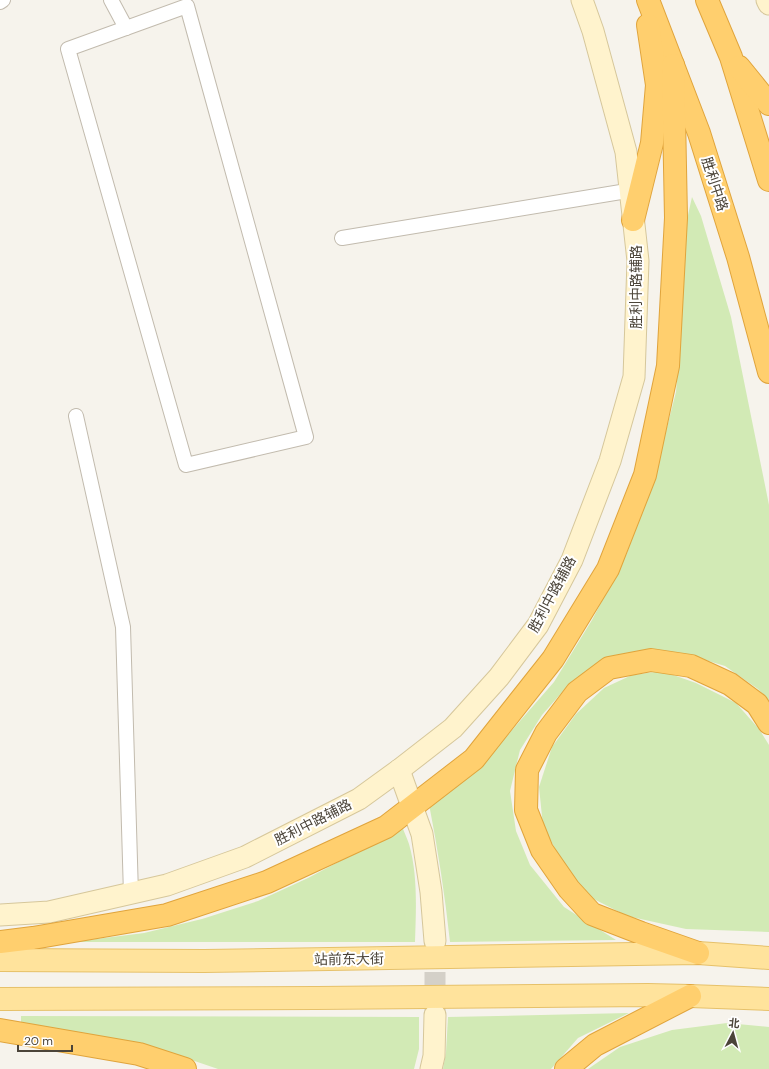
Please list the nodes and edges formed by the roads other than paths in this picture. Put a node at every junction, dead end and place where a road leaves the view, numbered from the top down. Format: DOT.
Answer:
graph roads {
  1 [pos="3,0"];
  2 [pos="111,0"];
  3 [pos="582,0"];
  4 [pos="644,0"];
  5 [pos="648,0"];
  6 [pos="707,0"];
  7 [pos="767,0"];
  8 [pos="0,2"];
  9 [pos="769,4"];
  10 [pos="126,28"];
  11 [pos="731,57"];
  12 [pos="673,65"];
  13 [pos="769,104"];
  14 [pos="769,126"];
  15 [pos="769,180"];
  16 [pos="636,190"];
  17 [pos="633,220"];
  18 [pos="342,238"];
  19 [pos="769,372"];
  20 [pos="76,416"];
  21 [pos="769,723"];
  22 [pos="399,770"];
  23 [pos="412,807"];
  24 [pos="131,894"];
  25 [pos="0,915"];
  26 [pos="435,941"];
  27 [pos="0,942"];
  28 [pos="698,953"];
  29 [pos="769,958"];
  30 [pos="0,960"];
  31 [pos="690,996"];
  32 [pos="0,999"];
  33 [pos="769,1000"];
  34 [pos="435,1015"];
  35 [pos="0,1030"];
  36 [pos="186,1069"];
  37 [pos="431,1069"];
  38 [pos="566,1069"];
  1 -- 8 [label="street"];
  2 -- 10 [label="street"];
  3 -- 16 [label="main road"];
  4 -- 16 [label="highway"];
  5 -- 12 [label="highway, 胜利中路"];
  6 -- 11 [label="highway"];
  7 -- 9 [label="main road"];
  10 -- 10 [label="street"];
  11 -- 13 [label="highway"];
  11 -- 14 [label="highway"];
  11 -- 15 [label="highway"];
  12 -- 19 [label="highway, 胜利中路"];
  12 -- 23 [label="highway"];
  16 -- 17 [label="highway"];
  16 -- 18 [label="street"];
  17 -- 22 [label="main road, 胜利中路辅路"];
  20 -- 24 [label="street"];
  21 -- 28 [label="highway"];
  22 -- 23 [label="main road"];
  22 -- 24 [label="main road, 胜利中路辅路"];
  23 -- 26 [label="main road"];
  23 -- 27 [label="highway"];
  24 -- 25 [label="main road, 胜利中路辅路"];
  28 -- 29 [label="main road, 站前东大街"];
  28 -- 30 [label="main road, 站前东大街"];
  31 -- 32 [label="main road"];
  31 -- 33 [label="main road"];
  31 -- 38 [label="highway"];
  34 -- 37 [label="main road"];
  35 -- 36 [label="highway"];
}
